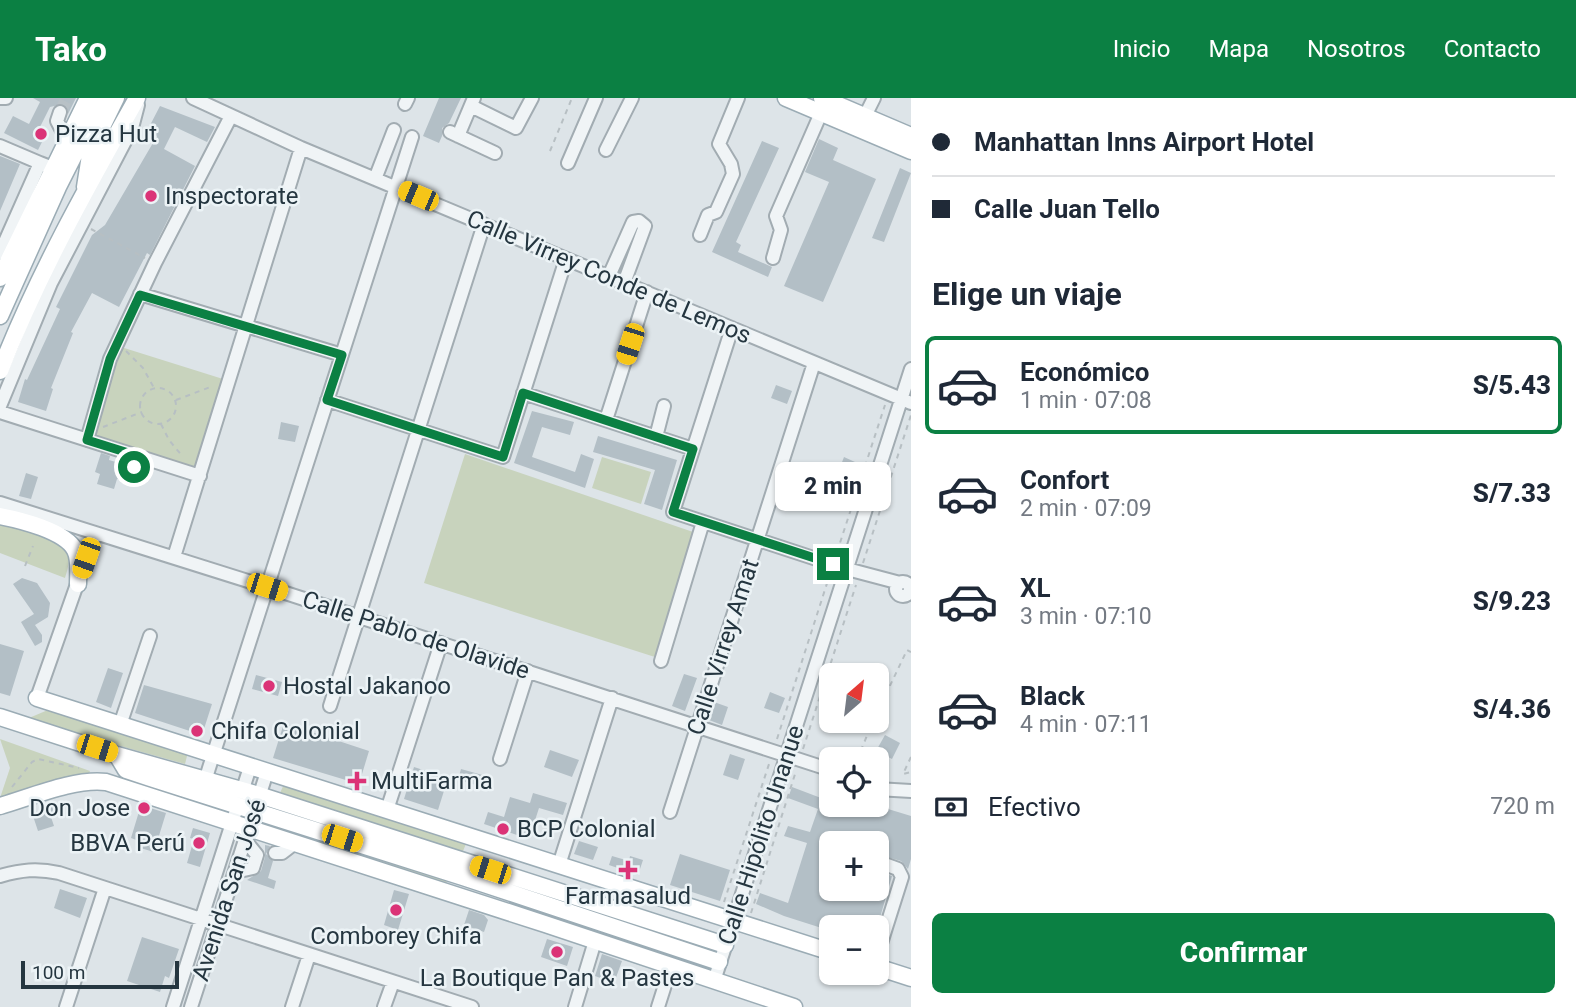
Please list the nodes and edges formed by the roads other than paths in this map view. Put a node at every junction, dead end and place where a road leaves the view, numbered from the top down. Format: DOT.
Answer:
graph roads {
  1 [pos="0,98"];
  2 [pos="6,98"];
  3 [pos="88,98"];
  4 [pos="103,98"];
  5 [pos="116,98"];
  6 [pos="138,98"];
  7 [pos="532,98"];
  8 [pos="596,98"];
  9 [pos="632,98"];
  10 [pos="738,98"];
  11 [pos="786,98"];
  12 [pos="874,98"];
  13 [pos="200,100"];
  14 [pos="472,102"];
  15 [pos="826,107"];
  16 [pos="60,112"];
  17 [pos="231,116"];
  18 [pos="865,116"];
  19 [pos="394,130"];
  20 [pos="911,136"];
  21 [pos="412,137"];
  22 [pos="67,140"];
  23 [pos="0,146"];
  24 [pos="302,148"];
  25 [pos="606,150"];
  26 [pos="911,151"];
  27 [pos="495,153"];
  28 [pos="568,163"];
  29 [pos="55,164"];
  30 [pos="375,179"];
  31 [pos="396,187"];
  32 [pos="84,192"];
  33 [pos="43,220"];
  34 [pos="484,224"];
  35 [pos="65,230"];
  36 [pos="701,235"];
  37 [pos="0,253"];
  38 [pos="566,258"];
  39 [pos="773,258"];
  40 [pos="4,275"];
  41 [pos="609,276"];
  42 [pos="624,283"];
  43 [pos="35,292"];
  44 [pos="647,292"];
  45 [pos="140,295"];
  46 [pos="0,316"];
  47 [pos="246,327"];
  48 [pos="732,328"];
  49 [pos="342,355"];
  50 [pos="814,363"];
  51 [pos="911,369"];
  52 [pos="0,372"];
  53 [pos="523,393"];
  54 [pos="327,400"];
  55 [pos="906,401"];
  56 [pos="0,406"];
  57 [pos="664,406"];
  58 [pos="0,412"];
  59 [pos="606,420"];
  60 [pos="419,429"];
  61 [pos="88,436"];
  62 [pos="656,437"];
  63 [pos="693,449"];
  64 [pos="200,473"];
  65 [pos="0,503"];
  66 [pos="0,516"];
  67 [pos="703,522"];
  68 [pos="95,533"];
  69 [pos="757,540"];
  70 [pos="174,557"];
  71 [pos="847,569"];
  72 [pos="78,584"];
  73 [pos="907,585"];
  74 [pos="267,587"];
  75 [pos="358,616"];
  76 [pos="150,636"];
  77 [pos="441,643"];
  78 [pos="661,661"];
  79 [pos="528,671"];
  80 [pos="37,698"];
  81 [pos="612,698"];
  82 [pos="330,706"];
  83 [pos="0,717"];
  84 [pos="120,725"];
  85 [pos="697,726"];
  86 [pos="780,753"];
  87 [pos="117,755"];
  88 [pos="213,755"];
  89 [pos="500,759"];
  90 [pos="819,766"];
  91 [pos="250,767"];
  92 [pos="267,772"];
  93 [pos="206,778"];
  94 [pos="889,790"];
  95 [pos="911,791"];
  96 [pos="240,798"];
  97 [pos="216,799"];
  98 [pos="257,803"];
  99 [pos="0,806"];
  100 [pos="387,810"];
  101 [pos="670,812"];
  102 [pos="232,823"];
  103 [pos="474,838"];
  104 [pos="259,843"];
  105 [pos="295,843"];
  106 [pos="559,865"];
  107 [pos="889,866"];
  108 [pos="465,870"];
  109 [pos="0,876"];
  110 [pos="105,888"];
  111 [pos="457,895"];
  112 [pos="550,906"];
  113 [pos="889,919"];
  114 [pos="201,920"];
  115 [pos="733,920"];
  116 [pos="545,924"];
  117 [pos="218,926"];
  118 [pos="595,940"];
  119 [pos="725,945"];
  120 [pos="819,948"];
  121 [pos="309,954"];
  122 [pos="719,962"];
  123 [pos="671,966"];
  124 [pos="889,971"];
  125 [pos="911,978"];
  126 [pos="714,981"];
  127 [pos="393,982"];
  128 [pos="66,1007"];
  129 [pos="173,1007"];
  130 [pos="191,1007"];
  131 [pos="292,1007"];
  132 [pos="384,1007"];
  133 [pos="472,1007"];
  134 [pos="575,1007"];
  135 [pos="659,1007"];
  136 [pos="794,1007"];
  1 -- 2 [label="street"];
  3 -- 22 [label="main road"];
  4 -- 29 [label="main road"];
  5 -- 32 [label="main road"];
  6 -- 32 [label="main road"];
  6 -- 56 [label="street"];
  7 -- 14 [label="street"];
  8 -- 28 [label="street"];
  9 -- 25 [label="street"];
  10 -- 36 [label="street"];
  11 -- 15 [label="main road"];
  12 -- 18 [label="street"];
  13 -- 17 [label="street, Calle Virrey Conde de Lemos"];
  14 -- 27 [label="street"];
  15 -- 18 [label="main road"];
  15 -- 26 [label="main road"];
  15 -- 39 [label="street"];
  16 -- 22 [label="street"];
  17 -- 24 [label="street, Calle Virrey Conde de Lemos"];
  17 -- 45 [label="street"];
  18 -- 20 [label="main road"];
  19 -- 30 [label="street"];
  21 -- 31 [label="street"];
  22 -- 29 [label="main road"];
  23 -- 29 [label="street"];
  24 -- 30 [label="street, Calle Virrey Conde de Lemos"];
  24 -- 47 [label="street"];
  29 -- 33 [label="main road"];
  29 -- 37 [label="street"];
  29 -- 40 [label="main road"];
  30 -- 31 [label="street, Calle Virrey Conde de Lemos"];
  31 -- 34 [label="street, Calle Virrey Conde de Lemos"];
  31 -- 49 [label="street"];
  32 -- 35 [label="main road"];
  33 -- 35 [label="main road"];
  33 -- 40 [label="main road"];
  34 -- 38 [label="street, Calle Virrey Conde de Lemos"];
  34 -- 60 [label="street"];
  35 -- 43 [label="main road"];
  38 -- 41 [label="street, Calle Virrey Conde de Lemos"];
  38 -- 53 [label="street"];
  40 -- 43 [label="main road"];
  40 -- 46 [label="main road"];
  41 -- 42 [label="street, Calle Virrey Conde de Lemos"];
  41 -- 42 [label="street"];
  42 -- 44 [label="street, Calle Virrey Conde de Lemos"];
  43 -- 52 [label="main road"];
  44 -- 48 [label="street, Calle Virrey Conde de Lemos"];
  44 -- 59 [label="street"];
  45 -- 47 [label="street"];
  45 -- 61 [label="street"];
  47 -- 49 [label="street"];
  47 -- 64 [label="street"];
  48 -- 50 [label="street, Calle Virrey Conde de Lemos"];
  48 -- 63 [label="street"];
  49 -- 54 [label="street"];
  50 -- 55 [label="street, Calle Virrey Conde de Lemos"];
  50 -- 69 [label="street, Calle Virrey Amat"];
  51 -- 55 [label="street, Calle Hipólito Unanue"];
  53 -- 59 [label="street"];
  53 -- 60 [label="street"];
  54 -- 60 [label="street"];
  54 -- 74 [label="street"];
  55 -- 71 [label="street, Calle Hipólito Unanue"];
  57 -- 62 [label="street"];
  58 -- 61 [label="street"];
  59 -- 62 [label="street"];
  60 -- 75 [label="street"];
  61 -- 64 [label="street"];
  62 -- 63 [label="street"];
  63 -- 67 [label="street"];
  64 -- 70 [label="street"];
  65 -- 68 [label="street, Calle Pablo de Olavide"];
  66 -- 72 [label="main road"];
  67 -- 69 [label="street"];
  67 -- 78 [label="street"];
  68 -- 70 [label="street, Calle Pablo de Olavide"];
  68 -- 72 [label="street"];
  69 -- 71 [label="street"];
  69 -- 85 [label="street, Calle Virrey Amat"];
  70 -- 74 [label="street, Calle Pablo de Olavide"];
  71 -- 73 [label="street"];
  71 -- 86 [label="street, Calle Hipólito Unanue"];
  72 -- 80 [label="street"];
  74 -- 75 [label="street, Calle Pablo de Olavide"];
  74 -- 88 [label="street"];
  75 -- 77 [label="street, Calle Pablo de Olavide"];
  75 -- 82 [label="street"];
  76 -- 84 [label="street"];
  77 -- 79 [label="street, Calle Pablo de Olavide"];
  77 -- 100 [label="street"];
  79 -- 81 [label="street, Calle Pablo de Olavide"];
  79 -- 89 [label="street"];
  80 -- 84 [label="main road"];
  81 -- 85 [label="street, Calle Pablo de Olavide"];
  81 -- 106 [label="street"];
  83 -- 87 [label="main road"];
  84 -- 88 [label="main road"];
  85 -- 86 [label="street, Calle Pablo de Olavide"];
  85 -- 101 [label="street, Calle Virrey Amat"];
  86 -- 90 [label="street, Calle Pablo de Olavide"];
  86 -- 115 [label="street, Calle Hipólito Unanue"];
  87 -- 93 [label="main road"];
  87 -- 97 [label="main road"];
  88 -- 91 [label="main road"];
  88 -- 93 [label="street"];
  91 -- 92 [label="main road"];
  91 -- 96 [label="street, Avenida San José"];
  92 -- 98 [label="street, Avenida San José"];
  92 -- 100 [label="main road"];
  93 -- 96 [label="main road"];
  93 -- 97 [label="street"];
  94 -- 95 [label="street"];
  96 -- 97 [label="main road"];
  96 -- 98 [label="main road"];
  96 -- 102 [label="street, Avenida San José"];
  98 -- 104 [label="street, Avenida San José"];
  98 -- 108 [label="main road"];
  99 -- 102 [label="main road"];
  100 -- 103 [label="main road"];
  102 -- 104 [label="main road"];
  102 -- 114 [label="street, Avenida San José"];
  103 -- 106 [label="main road"];
  103 -- 108 [label="main road"];
  104 -- 105 [label="main road"];
  104 -- 105 [label="street"];
  104 -- 117 [label="street, Avenida San José"];
  105 -- 111 [label="main road"];
  106 -- 115 [label="main road"];
  107 -- 113 [label="street"];
  108 -- 111 [label="main road"];
  108 -- 112 [label="main road"];
  108 -- 119 [label="main road"];
  109 -- 110 [label="street"];
  110 -- 114 [label="street"];
  110 -- 128 [label="street"];
  111 -- 116 [label="main road"];
  112 -- 116 [label="main road"];
  112 -- 122 [label="main road"];
  114 -- 117 [label="street"];
  114 -- 129 [label="street, Avenida San José"];
  115 -- 119 [label="street, Calle Hipólito Unanue"];
  115 -- 120 [label="main road"];
  116 -- 118 [label="main road"];
  117 -- 121 [label="street"];
  117 -- 130 [label="street, Avenida San José"];
  118 -- 123 [label="main road"];
  118 -- 134 [label="street"];
  119 -- 122 [label="street, Calle Hipólito Unanue"];
  121 -- 127 [label="street"];
  121 -- 131 [label="street"];
  122 -- 126 [label="street, Calle Hipólito Unanue"];
  123 -- 126 [label="main road"];
  123 -- 135 [label="street"];
  124 -- 125 [label="main road"];
  126 -- 136 [label="main road"];
  127 -- 132 [label="street"];
  127 -- 133 [label="street"];
}
